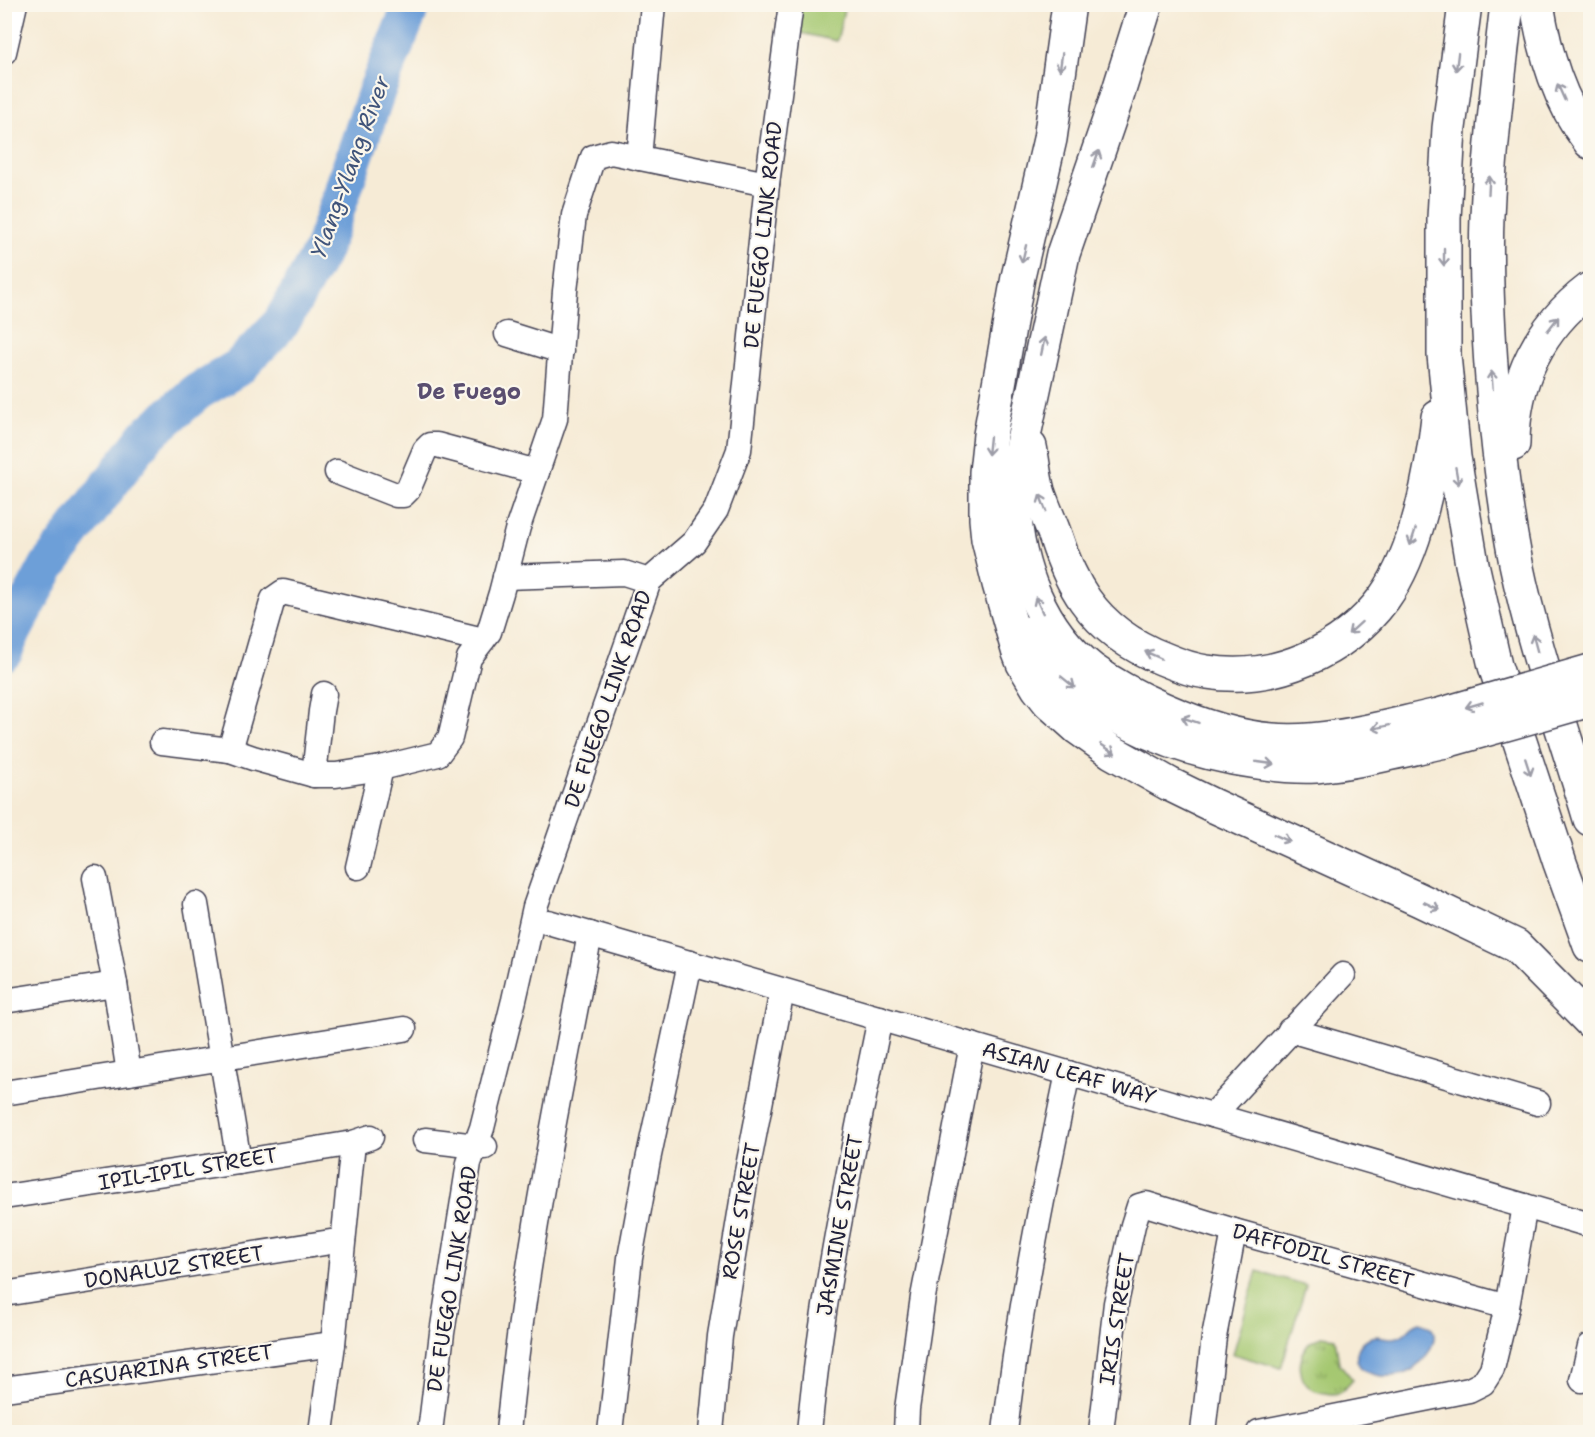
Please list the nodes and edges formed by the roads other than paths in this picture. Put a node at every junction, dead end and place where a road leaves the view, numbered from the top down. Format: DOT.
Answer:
graph roads {
  1 [pos="15,4"];
  2 [pos="653,4"];
  3 [pos="791,4"];
  4 [pos="1069,4"];
  5 [pos="1146,4"];
  6 [pos="1465,4"];
  7 [pos="1507,4"];
  8 [pos="1537,4"];
  9 [pos="4,52"];
  10 [pos="1590,142"];
  11 [pos="639,158"];
  12 [pos="767,184"];
  13 [pos="1590,289"];
  14 [pos="507,334"];
  15 [pos="561,351"];
  16 [pos="1444,355"];
  17 [pos="1030,403"];
  18 [pos="337,472"];
  19 [pos="537,472"];
  20 [pos="1516,562"];
  21 [pos="505,577"];
  22 [pos="649,581"];
  23 [pos="999,584"];
  24 [pos="483,640"];
  25 [pos="1590,671"];
  26 [pos="324,694"];
  27 [pos="1590,700"];
  28 [pos="1442,728"];
  29 [pos="162,742"];
  30 [pos="231,750"];
  31 [pos="381,768"];
  32 [pos="314,775"];
  33 [pos="1590,819"];
  34 [pos="358,867"];
  35 [pos="95,878"];
  36 [pos="196,904"];
  37 [pos="548,922"];
  38 [pos="590,934"];
  39 [pos="1590,946"];
  40 [pos="690,963"];
  41 [pos="1343,975"];
  42 [pos="115,984"];
  43 [pos="782,991"];
  44 [pos="4,1001"];
  45 [pos="880,1018"];
  46 [pos="1590,1021"];
  47 [pos="404,1029"];
  48 [pos="1290,1030"];
  49 [pos="972,1045"];
  50 [pos="222,1059"];
  51 [pos="129,1073"];
  52 [pos="1068,1073"];
  53 [pos="4,1093"];
  54 [pos="1538,1103"];
  55 [pos="1213,1115"];
  56 [pos="425,1140"];
  57 [pos="480,1141"];
  58 [pos="239,1162"];
  59 [pos="4,1197"];
  60 [pos="1139,1206"];
  61 [pos="1525,1206"];
  62 [pos="1590,1225"];
  63 [pos="1234,1231"];
  64 [pos="343,1240"];
  65 [pos="4,1294"];
  66 [pos="1507,1307"];
  67 [pos="333,1344"];
  68 [pos="1590,1346"];
  69 [pos="1582,1380"];
  70 [pos="4,1389"];
  71 [pos="321,1432"];
  72 [pos="430,1432"];
  73 [pos="446,1432"];
  74 [pos="508,1432"];
  75 [pos="610,1432"];
  76 [pos="711,1432"];
  77 [pos="809,1432"];
  78 [pos="906,1432"];
  79 [pos="1005,1432"];
  80 [pos="1101,1432"];
  81 [pos="1203,1432"];
  82 [pos="1258,1432"];
  1 -- 9 [label="street"];
  2 -- 11 [label="street"];
  3 -- 12 [label="street, DE FUEGO LINK ROAD"];
  4 -- 23 [label="highway, one-way"];
  17 -- 5 [label="highway, one-way"];
  6 -- 16 [label="highway, one-way"];
  20 -- 7 [label="highway, one-way"];
  10 -- 8 [label="highway, one-way"];
  11 -- 12 [label="street"];
  11 -- 15 [label="street"];
  12 -- 22 [label="street, DE FUEGO LINK ROAD"];
  20 -- 13 [label="highway, one-way"];
  14 -- 15 [label="street"];
  15 -- 19 [label="street"];
  16 -- 17 [label="highway, one-way"];
  16 -- 39 [label="highway, one-way"];
  28 -- 17 [label="highway, one-way"];
  18 -- 19 [label="street"];
  19 -- 21 [label="street"];
  33 -- 20 [label="highway, one-way"];
  21 -- 22 [label="street"];
  21 -- 24 [label="street"];
  22 -- 57 [label="street, DE FUEGO LINK ROAD"];
  23 -- 28 [label="highway, one-way"];
  23 -- 46 [label="highway, one-way"];
  24 -- 30 [label="street"];
  24 -- 31 [label="street"];
  25 -- 28 [label="highway, one-way, bridge"];
  26 -- 32 [label="street"];
  27 -- 28 [label="highway, bridge"];
  29 -- 30 [label="street"];
  30 -- 32 [label="street"];
  31 -- 32 [label="street"];
  31 -- 34 [label="street"];
  35 -- 42 [label="street"];
  36 -- 50 [label="street"];
  37 -- 38 [label="street, ASIAN LEAF WAY"];
  38 -- 40 [label="street, ASIAN LEAF WAY"];
  38 -- 74 [label="street"];
  40 -- 43 [label="street, ASIAN LEAF WAY"];
  40 -- 75 [label="street"];
  41 -- 48 [label="street"];
  42 -- 44 [label="street"];
  42 -- 51 [label="street"];
  43 -- 45 [label="street, ASIAN LEAF WAY"];
  43 -- 76 [label="street, ROSE STREET"];
  45 -- 49 [label="street, ASIAN LEAF WAY"];
  45 -- 77 [label="street, JASMINE STREET"];
  47 -- 50 [label="street"];
  48 -- 54 [label="street"];
  48 -- 55 [label="street"];
  49 -- 52 [label="street, ASIAN LEAF WAY"];
  49 -- 78 [label="street"];
  50 -- 51 [label="street"];
  50 -- 58 [label="street"];
  51 -- 53 [label="street"];
  52 -- 55 [label="street, ASIAN LEAF WAY"];
  52 -- 79 [label="street"];
  55 -- 61 [label="street, ASIAN LEAF WAY"];
  56 -- 57 [label="street"];
  57 -- 72 [label="street, DE FUEGO LINK ROAD"];
  57 -- 73 [label="street, DE FUEGO LINK ROAD"];
  58 -- 59 [label="street, IPIL-IPIL STREET"];
  58 -- 64 [label="street, IPIL-IPIL STREET"];
  60 -- 63 [label="street, DAFFODIL STREET"];
  60 -- 80 [label="street, IRIS STREET"];
  61 -- 62 [label="street, ASIAN LEAF WAY"];
  61 -- 66 [label="street"];
  63 -- 66 [label="street, DAFFODIL STREET"];
  63 -- 81 [label="street"];
  64 -- 65 [label="street, DONALUZ STREET"];
  64 -- 67 [label="street"];
  66 -- 82 [label="street"];
  67 -- 70 [label="street, CASUARINA STREET"];
  67 -- 71 [label="street"];
  68 -- 69 [label="street"];
}
